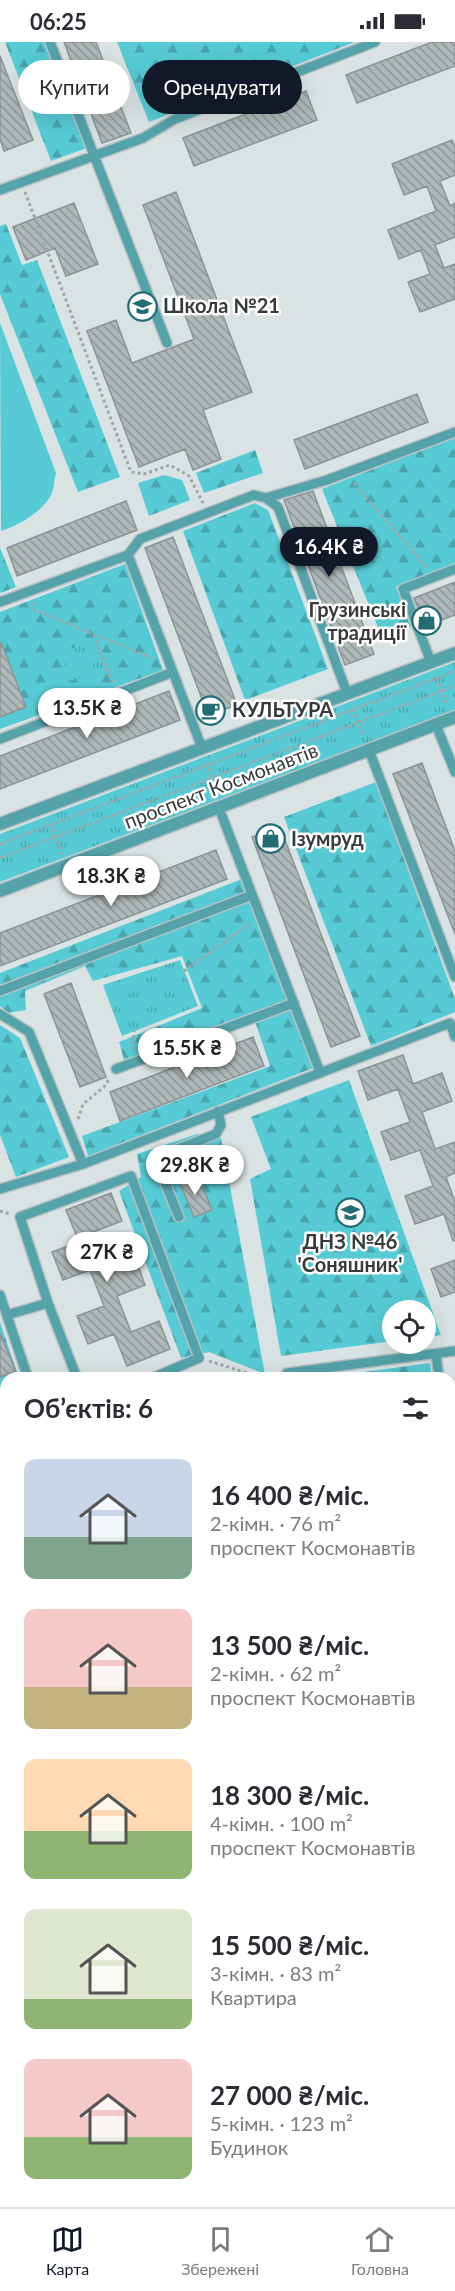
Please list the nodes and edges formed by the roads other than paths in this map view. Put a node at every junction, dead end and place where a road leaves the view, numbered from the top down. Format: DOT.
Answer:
graph roads {
  1 [pos="50,42"];
  2 [pos="375,42"];
  3 [pos="94,157"];
  4 [pos="0,190"];
  5 [pos="167,343"];
  6 [pos="455,432"];
  7 [pos="266,498"];
  8 [pos="128,555"];
  9 [pos="455,569"];
  10 [pos="0,602"];
  11 [pos="455,653"];
  12 [pos="431,662"];
  13 [pos="172,672"];
  14 [pos="347,693"];
  15 [pos="454,718"];
  16 [pos="436,725"];
  17 [pos="0,739"];
  18 [pos="202,748"];
  19 [pos="369,750"];
  20 [pos="455,772"];
  21 [pos="221,807"];
  22 [pos="0,824"];
  23 [pos="0,891"];
  24 [pos="252,895"];
  25 [pos="455,977"];
  26 [pos="0,991"];
  27 [pos="294,1003"];
  28 [pos="0,1014"];
  29 [pos="453,1023"];
  30 [pos="455,1037"];
  31 [pos="116,1069"];
  32 [pos="320,1072"];
  33 [pos="218,1111"];
  34 [pos="83,1164"];
  35 [pos="0,1189"];
  36 [pos="179,1217"];
  37 [pos="0,1295"];
  38 [pos="48,1303"];
  39 [pos="7,1315"];
  40 [pos="455,1351"];
  41 [pos="436,1354"];
  42 [pos="26,1372"];
  43 [pos="75,1372"];
  44 [pos="166,1372"];
  45 [pos="295,1372"];
  46 [pos="438,1372"];
  1 -- 3 [label="lane"];
  2 -- 3 [label="lane"];
  3 -- 4 [label="lane"];
  3 -- 5 [label="lane"];
  6 -- 7 [label="lane"];
  7 -- 8 [label="lane"];
  7 -- 14 [label="lane"];
  8 -- 10 [label="lane"];
  8 -- 13 [label="lane"];
  9 -- 12 [label="lane"];
  11 -- 12 [label="street"];
  12 -- 14 [label="street"];
  13 -- 17 [label="lane"];
  13 -- 18 [label="lane"];
  14 -- 18 [label="street"];
  15 -- 16 [label="street, проспект Космонавтів"];
  16 -- 19 [label="street, проспект Космонавтів"];
  16 -- 20 [label="lane"];
  18 -- 22 [label="street"];
  19 -- 21 [label="street, проспект Космонавтів"];
  19 -- 25 [label="lane"];
  21 -- 23 [label="street, проспект Космонавтів"];
  21 -- 24 [label="lane"];
  24 -- 26 [label="lane"];
  24 -- 27 [label="lane"];
  27 -- 31 [label="lane"];
  27 -- 32 [label="lane"];
  28 -- 34 [label="lane"];
  29 -- 30 [label="lane"];
  29 -- 32 [label="lane"];
  32 -- 33 [label="lane"];
  33 -- 34 [label="lane"];
  33 -- 36 [label="lane"];
  34 -- 35 [label="lane"];
  37 -- 39 [label="lane"];
  38 -- 39 [label="lane"];
  38 -- 43 [label="lane"];
  38 -- 44 [label="lane"];
  39 -- 42 [label="lane"];
  40 -- 41 [label="lane"];
  41 -- 45 [label="lane"];
  41 -- 46 [label="lane"];
}
